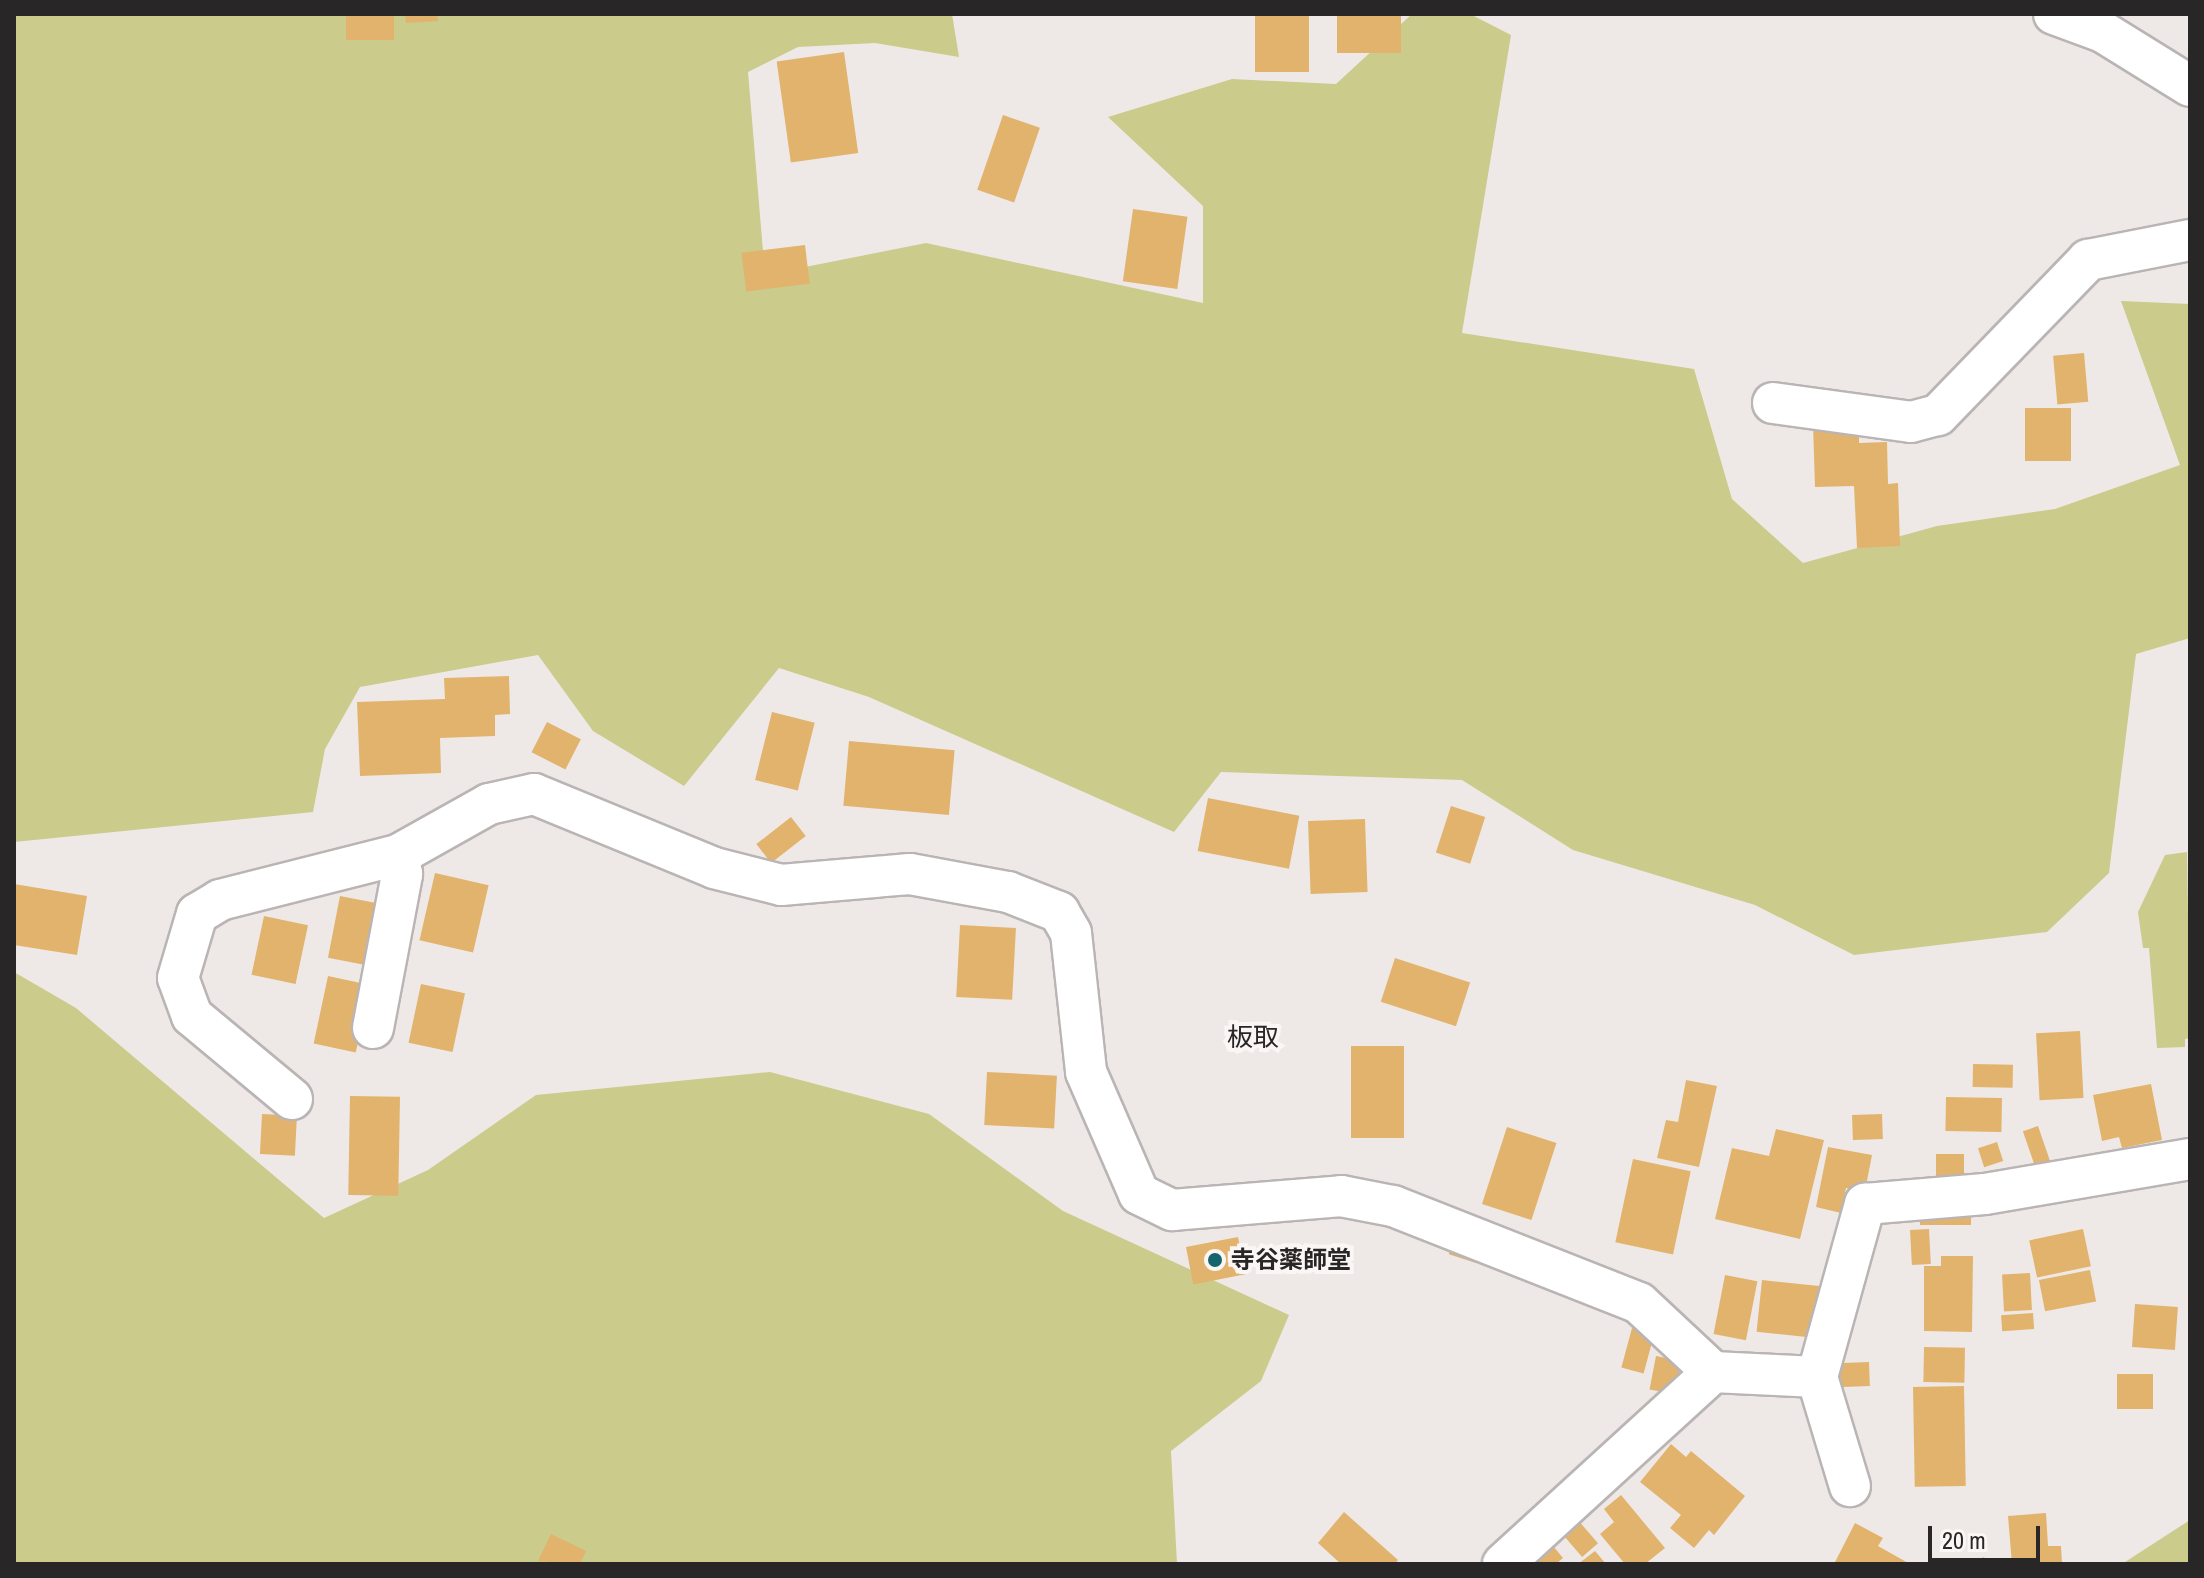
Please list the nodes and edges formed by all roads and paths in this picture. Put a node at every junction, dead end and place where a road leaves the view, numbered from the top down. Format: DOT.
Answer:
graph roads {
  1 [pos="2054,14"];
  2 [pos="2190,86"];
  3 [pos="2190,240"];
  4 [pos="1773,403"];
  5 [pos="398,855"];
  6 [pos="373,1028"];
  7 [pos="292,1099"];
  8 [pos="2190,1159"];
  9 [pos="1713,1372"];
  10 [pos="1817,1377"];
  11 [pos="1850,1486"];
  12 [pos="1503,1564"];
  1 -- 2 [label="street"];
  3 -- 4 [label="street"];
  5 -- 6 [label="street"];
  5 -- 7 [label="street"];
  5 -- 9 [label="street"];
  8 -- 10 [label="street"];
  9 -- 10 [label="street"];
  9 -- 12 [label="street"];
  10 -- 11 [label="street"];
}
